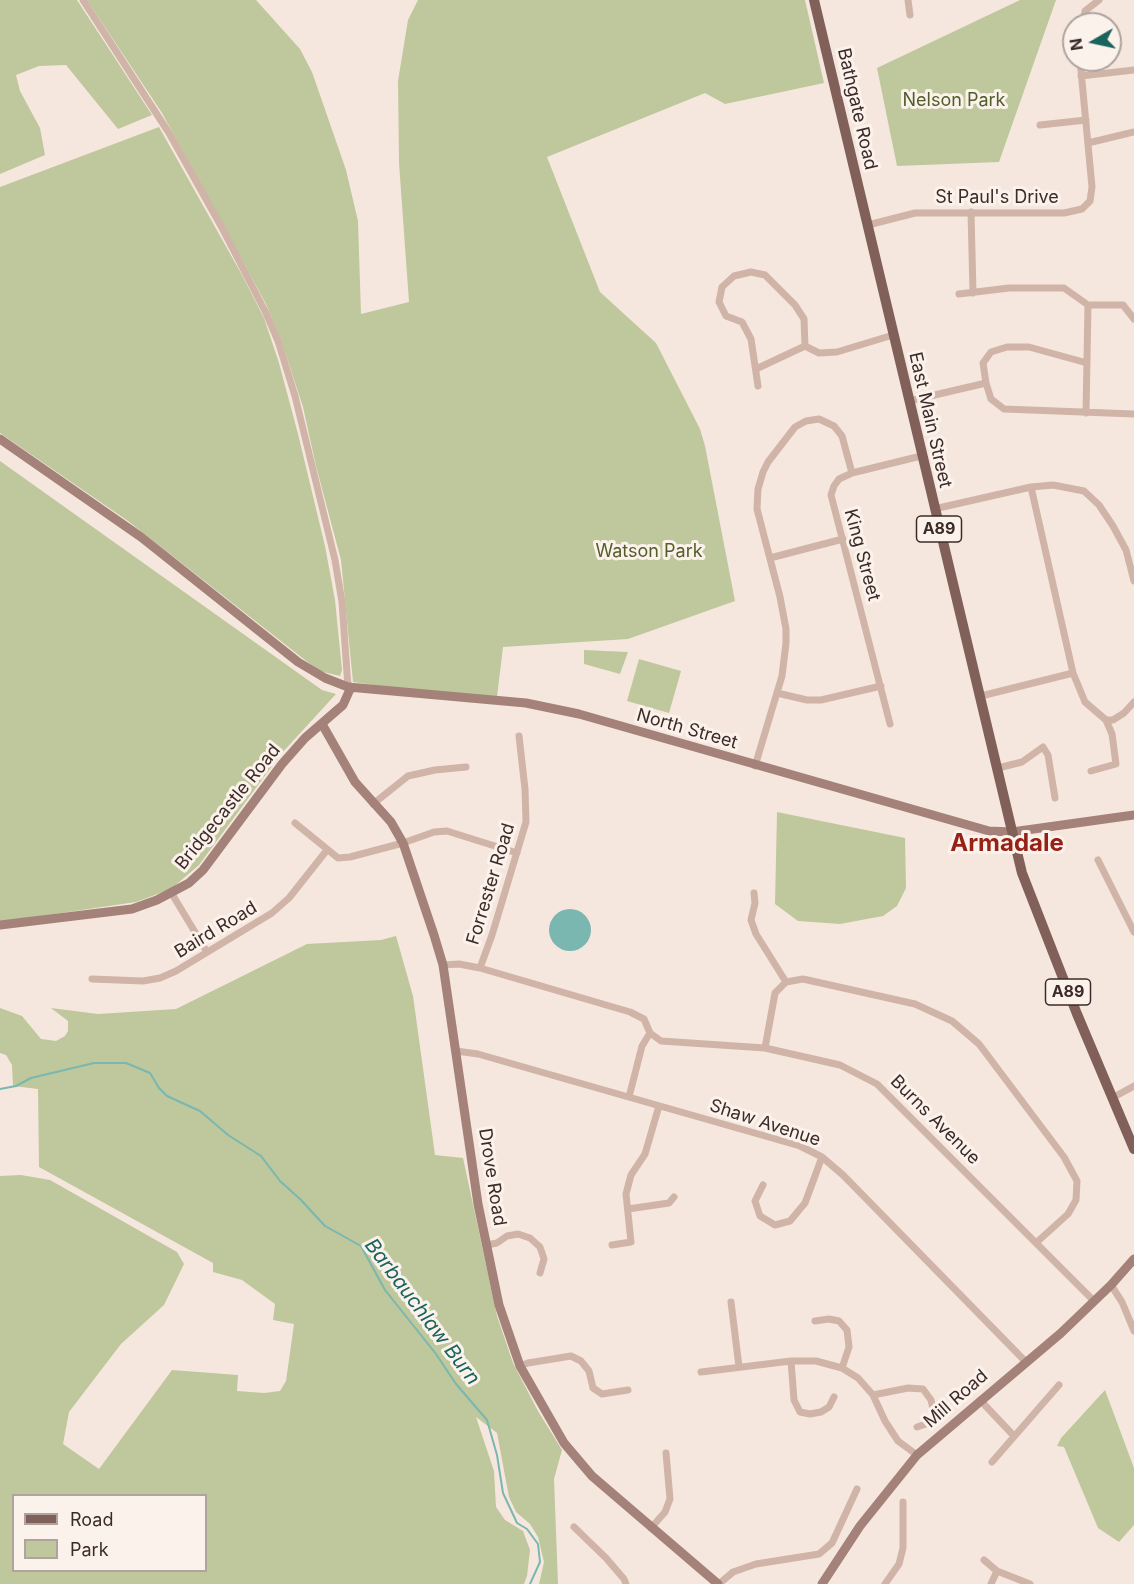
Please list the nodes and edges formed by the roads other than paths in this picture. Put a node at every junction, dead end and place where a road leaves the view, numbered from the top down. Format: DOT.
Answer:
graph roads {
  1 [pos="83,0"];
  2 [pos="814,0"];
  3 [pos="908,0"];
  4 [pos="1098,0"];
  5 [pos="1085,12"];
  6 [pos="910,15"];
  7 [pos="1134,70"];
  8 [pos="1081,72"];
  9 [pos="1081,76"];
  10 [pos="1086,120"];
  11 [pos="1040,125"];
  12 [pos="1134,132"];
  13 [pos="1088,143"];
  14 [pos="971,212"];
  15 [pos="868,225"];
  16 [pos="973,293"];
  17 [pos="959,294"];
  18 [pos="1088,305"];
  19 [pos="1134,320"];
  20 [pos="892,335"];
  21 [pos="805,346"];
  22 [pos="1087,363"];
  23 [pos="756,369"];
  24 [pos="986,383"];
  25 [pos="758,386"];
  26 [pos="909,401"];
  27 [pos="1086,413"];
  28 [pos="1134,414"];
  29 [pos="0,439"];
  30 [pos="921,456"];
  31 [pos="852,473"];
  32 [pos="1031,487"];
  33 [pos="934,509"];
  34 [pos="843,539"];
  35 [pos="770,558"];
  36 [pos="1134,581"];
  37 [pos="1073,674"];
  38 [pos="881,686"];
  39 [pos="349,687"];
  40 [pos="777,693"];
  41 [pos="981,696"];
  42 [pos="1134,702"];
  43 [pos="1106,720"];
  44 [pos="322,724"];
  45 [pos="890,724"];
  46 [pos="519,736"];
  47 [pos="755,766"];
  48 [pos="466,767"];
  49 [pos="998,768"];
  50 [pos="1091,771"];
  51 [pos="1055,798"];
  52 [pos="373,804"];
  53 [pos="1134,815"];
  54 [pos="295,823"];
  55 [pos="1012,832"];
  56 [pos="402,843"];
  57 [pos="327,850"];
  58 [pos="517,853"];
  59 [pos="1098,860"];
  60 [pos="754,893"];
  61 [pos="172,894"];
  62 [pos="0,925"];
  63 [pos="1134,932"];
  64 [pos="207,952"];
  65 [pos="443,965"];
  66 [pos="480,968"];
  67 [pos="92,979"];
  68 [pos="786,982"];
  69 [pos="650,1033"];
  70 [pos="765,1048"];
  71 [pos="456,1051"];
  72 [pos="1134,1086"];
  73 [pos="629,1097"];
  74 [pos="1112,1098"];
  75 [pos="659,1106"];
  76 [pos="1134,1149"];
  77 [pos="822,1156"];
  78 [pos="763,1185"];
  79 [pos="674,1197"];
  80 [pos="628,1209"];
  81 [pos="1037,1242"];
  82 [pos="487,1245"];
  83 [pos="612,1245"];
  84 [pos="1134,1258"];
  85 [pos="540,1273"];
  86 [pos="1111,1285"];
  87 [pos="1094,1301"];
  88 [pos="731,1302"];
  89 [pos="814,1321"];
  90 [pos="1134,1331"];
  91 [pos="790,1360"];
  92 [pos="1025,1361"];
  93 [pos="520,1366"];
  94 [pos="740,1367"];
  95 [pos="842,1368"];
  96 [pos="701,1372"];
  97 [pos="1059,1385"];
  98 [pos="628,1390"];
  99 [pos="873,1395"];
  100 [pos="834,1398"];
  101 [pos="980,1400"];
  102 [pos="917,1427"];
  103 [pos="1014,1436"];
  104 [pos="666,1453"];
  105 [pos="917,1455"];
  106 [pos="992,1462"];
  107 [pos="857,1489"];
  108 [pos="903,1502"];
  109 [pos="574,1527"];
  110 [pos="651,1528"];
  111 [pos="984,1560"];
  112 [pos="998,1570"];
  113 [pos="626,1584"];
  114 [pos="719,1584"];
  115 [pos="822,1584"];
  116 [pos="885,1584"];
  117 [pos="990,1584"];
  118 [pos="1030,1584"];
  1 -- 39 [label="street"];
  2 -- 15 [label="main road, Bathgate Road / A89"];
  3 -- 6 [label="street"];
  4 -- 5 [label="street"];
  7 -- 9 [label="street"];
  8 -- 9 [label="street, St Paul's Drive"];
  9 -- 10 [label="street, St Paul's Drive"];
  10 -- 11 [label="street"];
  10 -- 13 [label="street, St Paul's Drive"];
  12 -- 13 [label="street"];
  13 -- 14 [label="street, St Paul's Drive"];
  14 -- 15 [label="street, St Paul's Drive"];
  14 -- 16 [label="street"];
  15 -- 20 [label="main road, East Main Street / A89"];
  16 -- 17 [label="street"];
  16 -- 18 [label="street"];
  18 -- 19 [label="street"];
  18 -- 22 [label="street"];
  20 -- 21 [label="street"];
  20 -- 26 [label="main road, East Main Street / A89"];
  21 -- 23 [label="street"];
  21 -- 23 [label="street"];
  22 -- 24 [label="street"];
  22 -- 27 [label="street"];
  23 -- 25 [label="street"];
  24 -- 26 [label="street"];
  24 -- 27 [label="street"];
  26 -- 30 [label="main road, East Main Street / A89"];
  27 -- 28 [label="street"];
  29 -- 39 [label="street, North Street"];
  30 -- 31 [label="street"];
  30 -- 33 [label="main road, East Main Street / A89"];
  31 -- 34 [label="street, King Street"];
  31 -- 35 [label="street"];
  32 -- 33 [label="street"];
  32 -- 36 [label="street"];
  32 -- 37 [label="street"];
  33 -- 41 [label="main road, East Main Street / A89"];
  34 -- 35 [label="street"];
  34 -- 38 [label="street, King Street"];
  35 -- 40 [label="street"];
  37 -- 41 [label="street"];
  37 -- 43 [label="street"];
  38 -- 40 [label="street"];
  38 -- 45 [label="street, King Street"];
  39 -- 44 [label="street, Bridgecastle Road"];
  39 -- 47 [label="street, North Street"];
  40 -- 47 [label="street"];
  41 -- 49 [label="main road, East Main Street / A89"];
  42 -- 43 [label="street"];
  43 -- 50 [label="street"];
  44 -- 52 [label="street, Drove Road"];
  44 -- 61 [label="street, Bridgecastle Road"];
  46 -- 58 [label="street, Forrester Road"];
  47 -- 55 [label="street, North Street"];
  48 -- 52 [label="street"];
  49 -- 51 [label="street"];
  49 -- 55 [label="main road, East Main Street / A89"];
  52 -- 56 [label="street, Drove Road"];
  53 -- 55 [label="street, North Street"];
  54 -- 57 [label="street"];
  55 -- 74 [label="main road, A89"];
  56 -- 57 [label="street"];
  56 -- 58 [label="street"];
  56 -- 65 [label="street, Drove Road"];
  57 -- 64 [label="street, Baird Road"];
  58 -- 66 [label="street, Forrester Road"];
  59 -- 63 [label="street"];
  60 -- 68 [label="street"];
  61 -- 62 [label="street, Bridgecastle Road"];
  61 -- 64 [label="street"];
  64 -- 67 [label="street, Baird Road"];
  65 -- 66 [label="street, Burns Avenue"];
  65 -- 71 [label="street, Drove Road"];
  66 -- 69 [label="street, Burns Avenue"];
  68 -- 70 [label="street"];
  68 -- 81 [label="street"];
  69 -- 70 [label="street, Burns Avenue"];
  69 -- 73 [label="street"];
  70 -- 81 [label="street, Burns Avenue"];
  71 -- 73 [label="street, Shaw Avenue"];
  71 -- 82 [label="street, Drove Road"];
  72 -- 74 [label="street"];
  73 -- 75 [label="street, Shaw Avenue"];
  74 -- 76 [label="main road, A89"];
  75 -- 77 [label="street, Shaw Avenue"];
  75 -- 80 [label="street"];
  77 -- 78 [label="street"];
  77 -- 92 [label="street, Shaw Avenue"];
  79 -- 80 [label="street"];
  80 -- 83 [label="street"];
  81 -- 87 [label="street, Burns Avenue"];
  82 -- 85 [label="street"];
  82 -- 93 [label="street, Drove Road"];
  84 -- 86 [label="street, Mill Road"];
  86 -- 87 [label="street, Mill Road"];
  86 -- 90 [label="street"];
  87 -- 92 [label="street, Mill Road"];
  88 -- 94 [label="street"];
  89 -- 95 [label="street"];
  91 -- 94 [label="street"];
  91 -- 95 [label="street"];
  91 -- 100 [label="street"];
  92 -- 101 [label="street, Mill Road"];
  93 -- 98 [label="street"];
  93 -- 110 [label="street, Drove Road"];
  94 -- 96 [label="street"];
  95 -- 99 [label="street"];
  97 -- 103 [label="street"];
  99 -- 102 [label="street"];
  99 -- 105 [label="street"];
  101 -- 103 [label="street"];
  101 -- 105 [label="street, Mill Road"];
  103 -- 106 [label="street"];
  104 -- 110 [label="street"];
  105 -- 115 [label="street, Mill Road"];
  107 -- 114 [label="street"];
  108 -- 116 [label="street"];
  109 -- 113 [label="street"];
  110 -- 114 [label="street, Drove Road"];
  111 -- 112 [label="street"];
  112 -- 117 [label="street"];
  112 -- 118 [label="street"];
}
